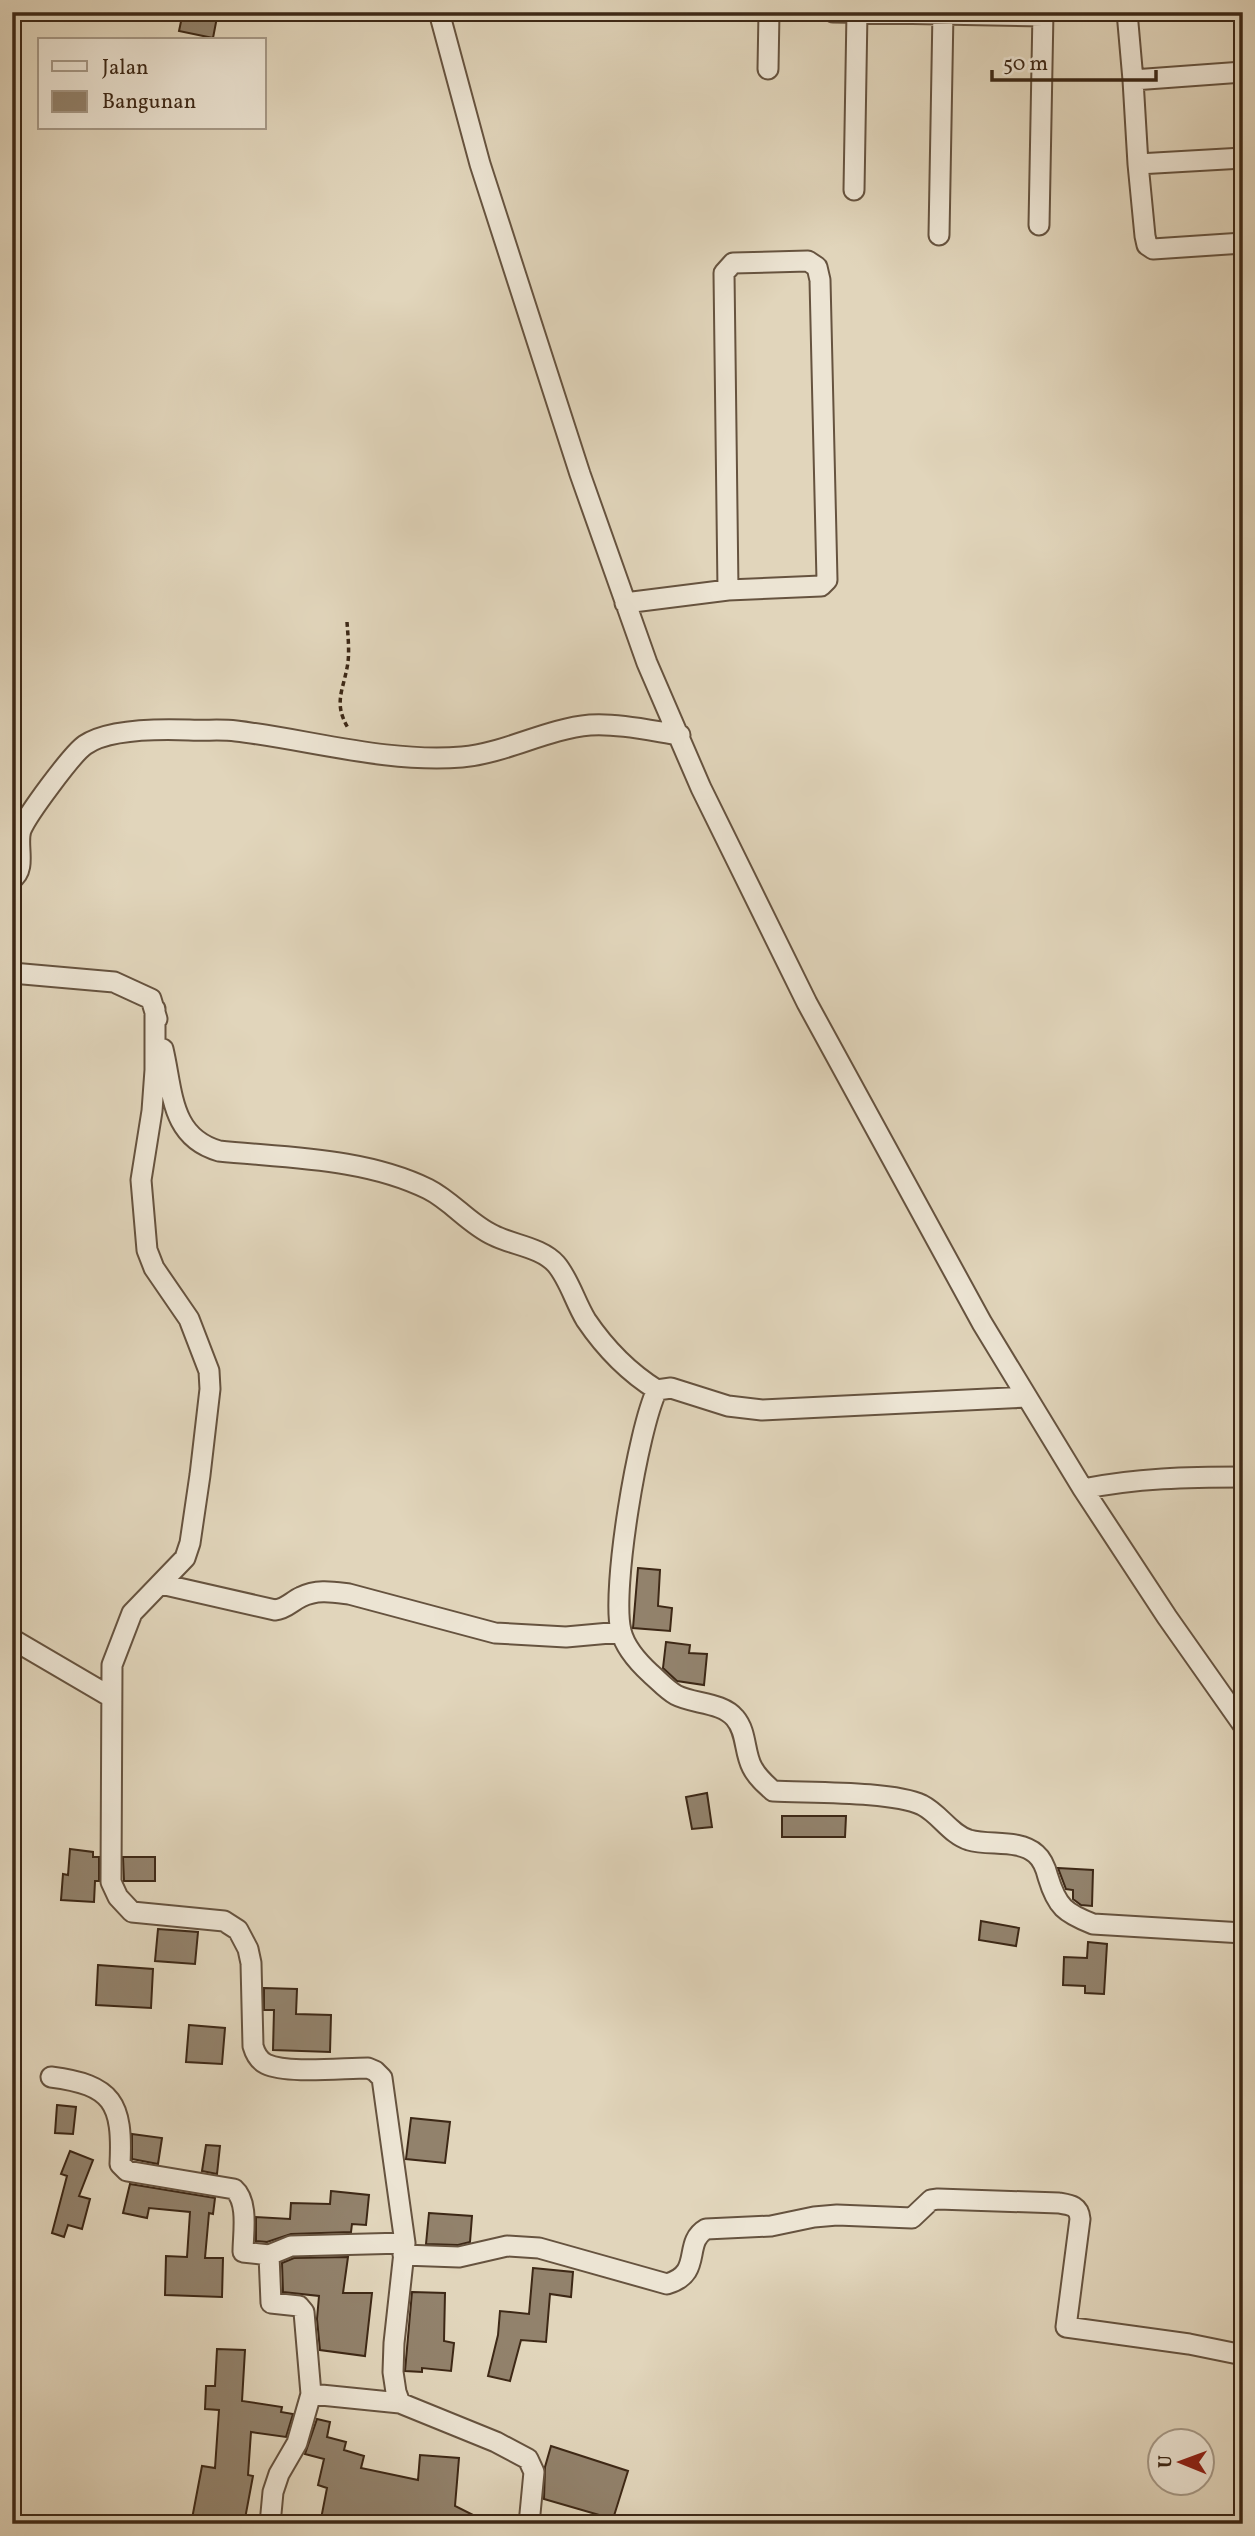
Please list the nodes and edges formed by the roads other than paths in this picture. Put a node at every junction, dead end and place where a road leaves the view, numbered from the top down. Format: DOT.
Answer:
graph roads {
  1 [pos="769,12"];
  2 [pos="833,12"];
  3 [pos="857,12"];
  4 [pos="1127,12"];
  5 [pos="436,13"];
  6 [pos="943,13"];
  7 [pos="1043,14"];
  8 [pos="768,69"];
  9 [pos="1243,72"];
  10 [pos="1133,79"];
  11 [pos="1243,158"];
  12 [pos="1138,164"];
  13 [pos="854,190"];
  14 [pos="1039,225"];
  15 [pos="940,235"];
  16 [pos="1243,243"];
  17 [pos="728,590"];
  18 [pos="625,603"];
  19 [pos="680,735"];
  20 [pos="12,880"];
  21 [pos="12,973"];
  22 [pos="155,1009"];
  23 [pos="657,1390"];
  24 [pos="1027,1397"];
  25 [pos="1243,1477"];
  26 [pos="1083,1489"];
  27 [pos="161,1584"];
  28 [pos="621,1632"];
  29 [pos="12,1639"];
  30 [pos="111,1697"];
  31 [pos="1243,1725"];
  32 [pos="1243,1933"];
  33 [pos="51,2077"];
  34 [pos="404,2249"];
  35 [pos="270,2255"];
  36 [pos="1243,2355"];
  37 [pos="310,2394"];
  38 [pos="400,2403"];
  39 [pos="270,2524"];
  40 [pos="529,2524"];
  1 -- 8 [label="street"];
  2 -- 3 [label="street"];
  3 -- 6 [label="street"];
  3 -- 13 [label="street"];
  4 -- 10 [label="street"];
  5 -- 18 [label="street"];
  6 -- 7 [label="street"];
  6 -- 15 [label="street"];
  7 -- 14 [label="street"];
  9 -- 10 [label="street"];
  10 -- 12 [label="street"];
  11 -- 12 [label="street"];
  12 -- 16 [label="street"];
  17 -- 17 [label="street"];
  17 -- 18 [label="street"];
  18 -- 19 [label="street"];
  19 -- 20 [label="street"];
  19 -- 24 [label="street"];
  21 -- 22 [label="street"];
  22 -- 23 [label="street"];
  22 -- 27 [label="street"];
  23 -- 24 [label="street"];
  23 -- 28 [label="street"];
  24 -- 26 [label="street"];
  25 -- 26 [label="street"];
  26 -- 31 [label="street"];
  27 -- 28 [label="street"];
  27 -- 30 [label="street"];
  28 -- 32 [label="street"];
  29 -- 30 [label="street"];
  30 -- 34 [label="street"];
  33 -- 35 [label="street"];
  34 -- 35 [label="street"];
  34 -- 36 [label="street"];
  34 -- 38 [label="street"];
  35 -- 37 [label="street"];
  37 -- 38 [label="street"];
  37 -- 39 [label="street"];
  38 -- 40 [label="street"];
}
